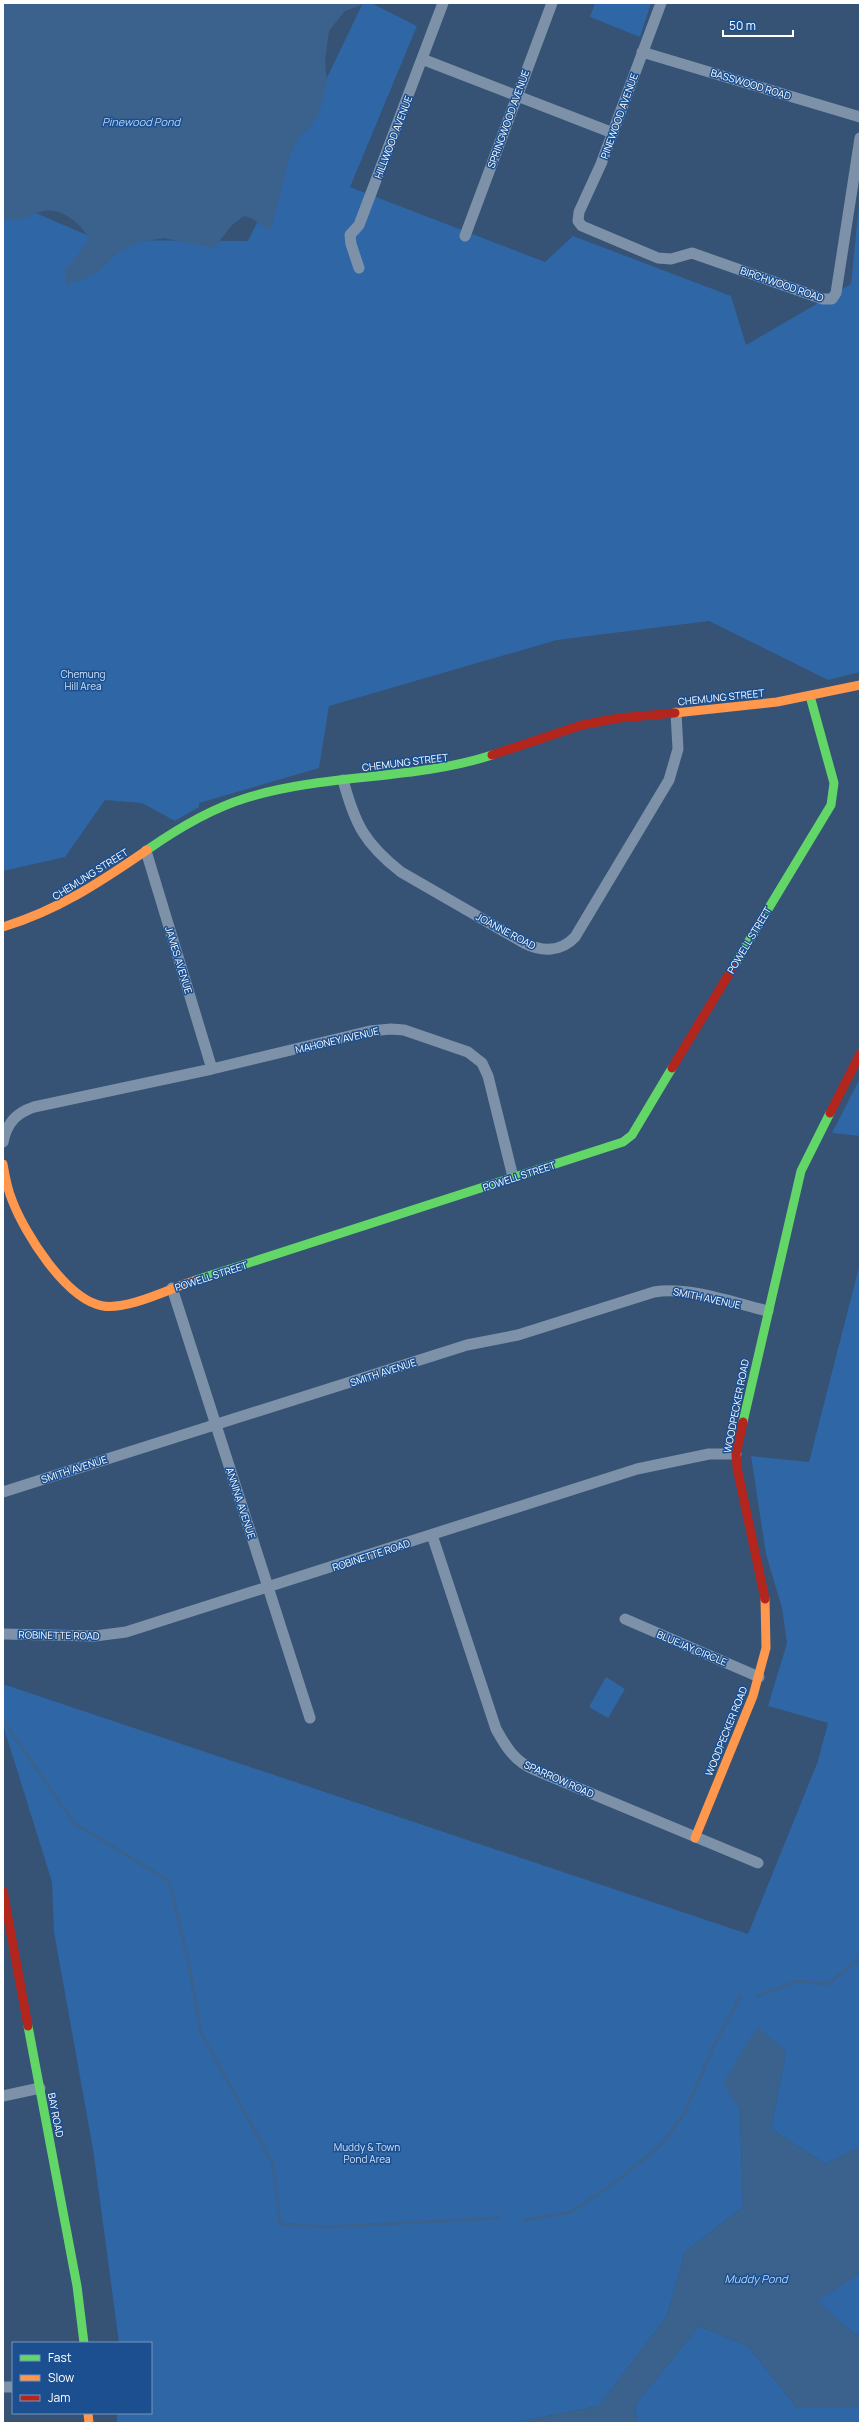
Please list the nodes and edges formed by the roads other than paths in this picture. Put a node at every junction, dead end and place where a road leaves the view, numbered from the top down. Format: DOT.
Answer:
graph roads {
  1 [pos="443,3"];
  2 [pos="552,3"];
  3 [pos="661,3"];
  4 [pos="642,52"];
  5 [pos="422,59"];
  6 [pos="516,96"];
  7 [pos="860,117"];
  8 [pos="613,133"];
  9 [pos="860,138"];
  10 [pos="465,236"];
  11 [pos="697,254"];
  12 [pos="358,268"];
  13 [pos="860,685"];
  14 [pos="810,696"];
  15 [pos="676,713"];
  16 [pos="343,780"];
  17 [pos="146,851"];
  18 [pos="3,928"];
  19 [pos="860,1054"];
  20 [pos="212,1069"];
  21 [pos="3,1142"];
  22 [pos="3,1164"];
  23 [pos="513,1177"];
  24 [pos="172,1288"];
  25 [pos="768,1311"];
  26 [pos="215,1425"];
  27 [pos="736,1454"];
  28 [pos="3,1492"];
  29 [pos="432,1535"];
  30 [pos="268,1588"];
  31 [pos="625,1619"];
  32 [pos="3,1634"];
  33 [pos="760,1677"];
  34 [pos="310,1718"];
  35 [pos="695,1838"];
  36 [pos="758,1863"];
  37 [pos="3,1891"];
  38 [pos="7,1932"];
  39 [pos="40,2088"];
  40 [pos="3,2096"];
  41 [pos="84,2342"];
  1 -- 5 [label="street, HILLWOOD AVENUE"];
  2 -- 6 [label="street, SPRINGWOOD AVENUE"];
  3 -- 4 [label="street, PINEWOOD AVENUE"];
  4 -- 7 [label="street, BASSWOOD ROAD"];
  4 -- 8 [label="street, PINEWOOD AVENUE"];
  5 -- 6 [label="street"];
  5 -- 12 [label="street, HILLWOOD AVENUE"];
  6 -- 8 [label="street"];
  6 -- 10 [label="street, SPRINGWOOD AVENUE"];
  8 -- 11 [label="street, PINEWOOD AVENUE"];
  9 -- 11 [label="street, BIRCHWOOD ROAD"];
  13 -- 14 [label="street, CHEMUNG STREET"];
  14 -- 15 [label="street, CHEMUNG STREET"];
  14 -- 23 [label="street, POWELL STREET"];
  15 -- 16 [label="street, CHEMUNG STREET"];
  15 -- 16 [label="street, JOANNE ROAD"];
  16 -- 17 [label="street, CHEMUNG STREET"];
  17 -- 18 [label="street, CHEMUNG STREET"];
  17 -- 20 [label="street, JAMES AVENUE"];
  19 -- 25 [label="street, WOODPECKER ROAD"];
  20 -- 21 [label="street"];
  20 -- 23 [label="street, MAHONEY AVENUE"];
  22 -- 24 [label="street, POWELL STREET"];
  23 -- 24 [label="street, POWELL STREET"];
  24 -- 26 [label="street, ANNINA AVENUE"];
  25 -- 26 [label="street, SMITH AVENUE"];
  25 -- 27 [label="street, WOODPECKER ROAD"];
  26 -- 28 [label="street, SMITH AVENUE"];
  26 -- 30 [label="street, ANNINA AVENUE"];
  27 -- 29 [label="street, ROBINETTE ROAD"];
  27 -- 33 [label="street, WOODPECKER ROAD"];
  29 -- 30 [label="street, ROBINETTE ROAD"];
  29 -- 35 [label="street, SPARROW ROAD"];
  30 -- 32 [label="street, ROBINETTE ROAD"];
  30 -- 34 [label="street, ANNINA AVENUE"];
  31 -- 33 [label="street, BLUEJAY CIRCLE"];
  33 -- 35 [label="street, WOODPECKER ROAD"];
  35 -- 36 [label="street, SPARROW ROAD"];
  37 -- 38 [label="street, BAY ROAD"];
  38 -- 39 [label="street, BAY ROAD"];
  39 -- 40 [label="street"];
  39 -- 41 [label="street, BAY ROAD"];
}
